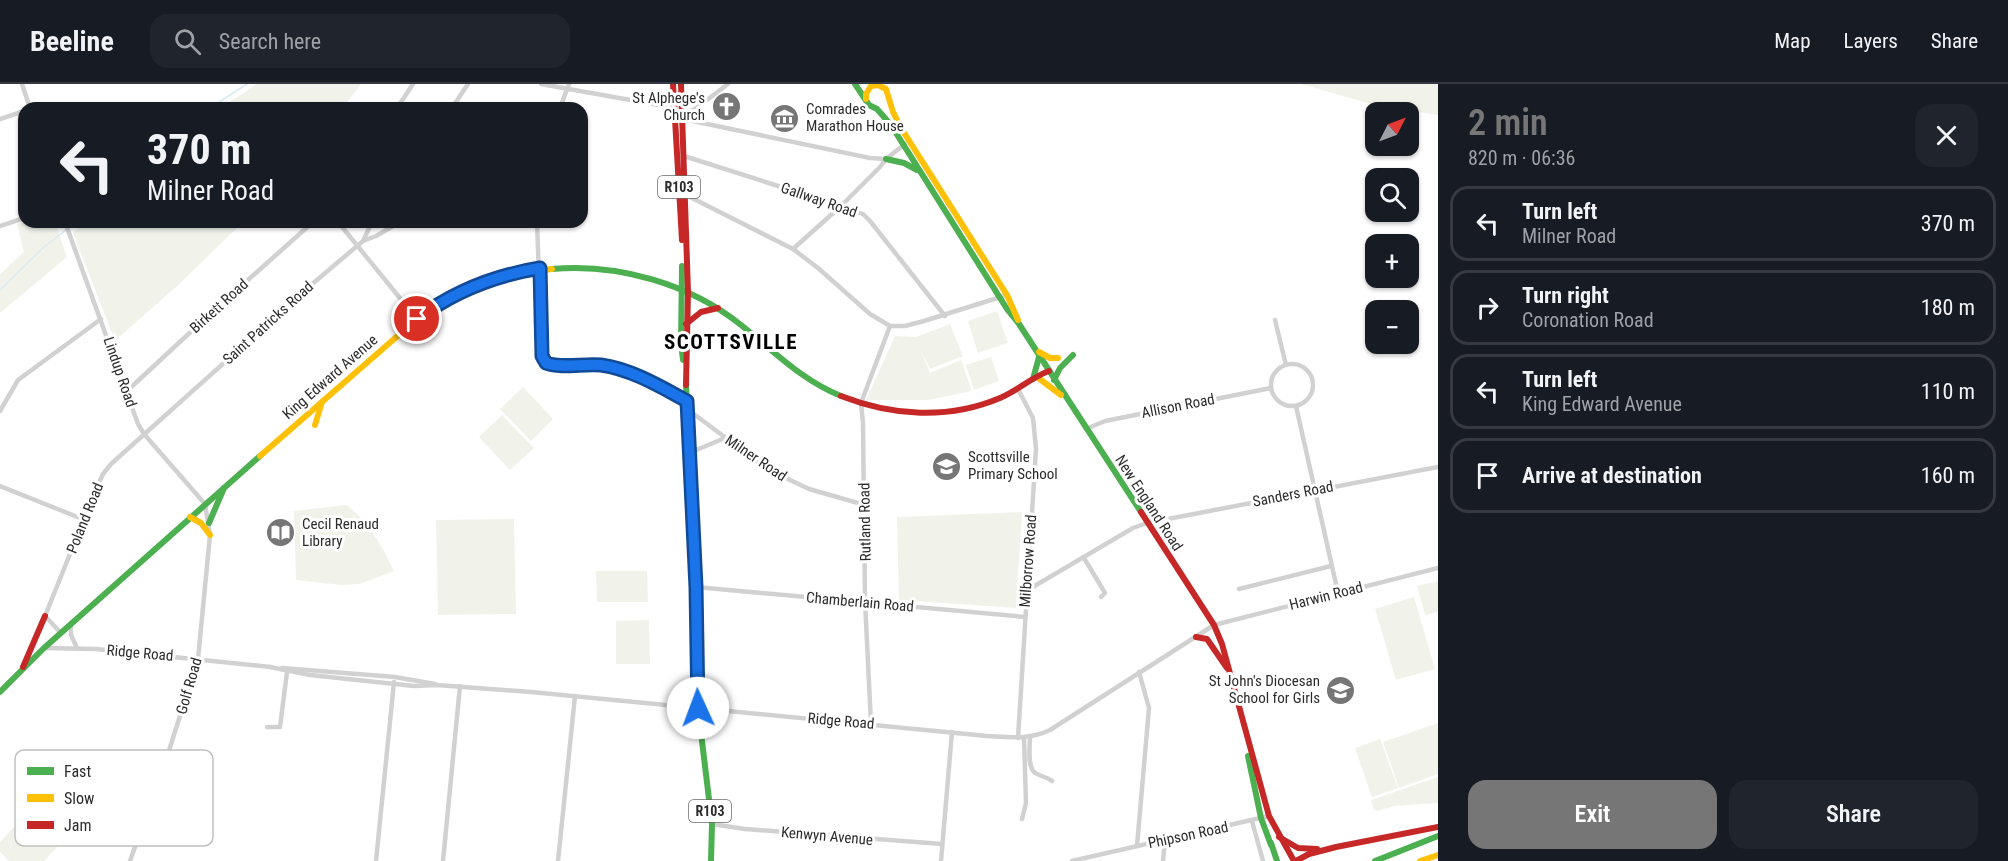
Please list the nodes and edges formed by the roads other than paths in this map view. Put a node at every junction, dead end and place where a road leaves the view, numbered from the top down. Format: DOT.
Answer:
graph roads {
  1 [pos="22,84"];
  2 [pos="413,84"];
  3 [pos="468,84"];
  4 [pos="541,84"];
  5 [pos="673,84"];
  6 [pos="681,84"];
  7 [pos="728,84"];
  8 [pos="855,84"];
  9 [pos="860,84"];
  10 [pos="871,86"];
  11 [pos="884,86"];
  12 [pos="568,87"];
  13 [pos="866,100"];
  14 [pos="889,100"];
  15 [pos="28,102"];
  16 [pos="401,102"];
  17 [pos="456,102"];
  18 [pos="562,102"];
  19 [pos="675,106"];
  20 [pos="877,109"];
  21 [pos="18,113"];
  22 [pos="683,116"];
  23 [pos="0,119"];
  24 [pos="909,141"];
  25 [pos="902,145"];
  26 [pos="684,156"];
  27 [pos="886,159"];
  28 [pos="920,171"];
  29 [pos="686,195"];
  30 [pos="841,206"];
  31 [pos="18,220"];
  32 [pos="0,226"];
  33 [pos="67,228"];
  34 [pos="306,228"];
  35 [pos="343,228"];
  36 [pos="369,228"];
  37 [pos="390,228"];
  38 [pos="537,228"];
  39 [pos="363,241"];
  40 [pos="358,246"];
  41 [pos="793,249"];
  42 [pos="540,268"];
  43 [pos="685,291"];
  44 [pos="1004,297"];
  45 [pos="718,308"];
  46 [pos="945,316"];
  47 [pos="101,319"];
  48 [pos="417,319"];
  49 [pos="1275,320"];
  50 [pos="686,324"];
  51 [pos="890,326"];
  52 [pos="1034,348"];
  53 [pos="1039,355"];
  54 [pos="1073,355"];
  55 [pos="1058,358"];
  56 [pos="1286,365"];
  57 [pos="685,367"];
  58 [pos="1046,370"];
  59 [pos="1035,378"];
  60 [pos="1054,380"];
  61 [pos="1271,388"];
  62 [pos="1018,389"];
  63 [pos="127,391"];
  64 [pos="326,397"];
  65 [pos="687,401"];
  66 [pos="861,403"];
  67 [pos="1296,406"];
  68 [pos="1071,407"];
  69 [pos="687,409"];
  70 [pos="0,411"];
  71 [pos="315,425"];
  72 [pos="1086,429"];
  73 [pos="144,434"];
  74 [pos="725,438"];
  75 [pos="689,453"];
  76 [pos="1438,467"];
  77 [pos="226,485"];
  78 [pos="0,486"];
  79 [pos="1314,489"];
  80 [pos="205,504"];
  81 [pos="864,505"];
  82 [pos="190,517"];
  83 [pos="85,520"];
  84 [pos="209,523"];
  85 [pos="1148,523"];
  86 [pos="210,535"];
  87 [pos="1084,558"];
  88 [pos="1331,566"];
  89 [pos="1438,568"];
  90 [pos="696,587"];
  91 [pos="1239,589"];
  92 [pos="1026,591"];
  93 [pos="1338,593"];
  94 [pos="1101,597"];
  95 [pos="865,602"];
  96 [pos="45,616"];
  97 [pos="1025,617"];
  98 [pos="71,624"];
  99 [pos="1214,625"];
  100 [pos="61,633"];
  101 [pos="1196,637"];
  102 [pos="44,648"];
  103 [pos="77,648"];
  104 [pos="198,658"];
  105 [pos="270,667"];
  106 [pos="22,671"];
  107 [pos="286,672"];
  108 [pos="1139,672"];
  109 [pos="1230,673"];
  110 [pos="395,677"];
  111 [pos="394,684"];
  112 [pos="437,684"];
  113 [pos="460,686"];
  114 [pos="0,692"];
  115 [pos="575,696"];
  116 [pos="1238,704"];
  117 [pos="698,708"];
  118 [pos="871,724"];
  119 [pos="267,728"];
  120 [pos="952,732"];
  121 [pos="1024,737"];
  122 [pos="169,750"];
  123 [pos="1255,766"];
  124 [pos="1252,775"];
  125 [pos="1052,781"];
  126 [pos="1269,816"];
  127 [pos="1261,818"];
  128 [pos="1022,819"];
  129 [pos="1252,821"];
  130 [pos="712,824"];
  131 [pos="1438,827"];
  132 [pos="1438,836"];
  133 [pos="1279,837"];
  134 [pos="1165,840"];
  135 [pos="942,844"];
  136 [pos="135,846"];
  137 [pos="1137,846"];
  138 [pos="1336,847"];
  139 [pos="1438,855"];
  140 [pos="1100,858"];
  141 [pos="130,861"];
  142 [pos="376,861"];
  143 [pos="443,861"];
  144 [pos="558,861"];
  145 [pos="711,861"];
  146 [pos="941,861"];
  147 [pos="1072,861"];
  148 [pos="1163,861"];
  149 [pos="1263,861"];
  150 [pos="1279,861"];
  151 [pos="1295,861"];
  152 [pos="1375,861"];
  153 [pos="1420,861"];
  1 -- 15 [label="street"];
  2 -- 16 [label="street"];
  3 -- 17 [label="street"];
  4 -- 12 [label="street"];
  5 -- 19 [label="main road, R103"];
  6 -- 22 [label="main road, R103"];
  7 -- 22 [label="street"];
  8 -- 13 [label="main road"];
  9 -- 10 [label="main road"];
  10 -- 11 [label="main road"];
  10 -- 13 [label="main road"];
  11 -- 14 [label="main road"];
  12 -- 18 [label="street"];
  12 -- 19 [label="street"];
  13 -- 20 [label="main road"];
  14 -- 20 [label="main road"];
  14 -- 24 [label="main road, New England Road"];
  19 -- 43 [label="main road, R103"];
  20 -- 25 [label="main road, New England Road"];
  21 -- 23 [label="street"];
  22 -- 26 [label="main road, R103"];
  22 -- 27 [label="street"];
  24 -- 25 [label="street"];
  24 -- 44 [label="main road, New England Road"];
  25 -- 27 [label="street"];
  25 -- 28 [label="main road, New England Road"];
  26 -- 29 [label="main road, R103"];
  26 -- 30 [label="street, Gallway Road"];
  27 -- 28 [label="main road"];
  27 -- 30 [label="street"];
  28 -- 44 [label="main road, New England Road"];
  29 -- 41 [label="street"];
  29 -- 43 [label="main road, R103"];
  30 -- 41 [label="street"];
  30 -- 46 [label="street, Gallway Road"];
  31 -- 32 [label="street"];
  33 -- 47 [label="street, Lindup Road"];
  34 -- 63 [label="street, Birkett Road"];
  35 -- 40 [label="street"];
  36 -- 39 [label="street"];
  37 -- 39 [label="street, Saint Patricks Road"];
  38 -- 42 [label="street"];
  39 -- 40 [label="street, Saint Patricks Road"];
  40 -- 48 [label="street"];
  40 -- 73 [label="street, Saint Patricks Road"];
  41 -- 51 [label="street"];
  42 -- 43 [label="main road, King Edward Avenue"];
  42 -- 48 [label="main road, King Edward Avenue"];
  42 -- 65 [label="street"];
  43 -- 45 [label="main road, King Edward Avenue"];
  43 -- 50 [label="main road, R103"];
  43 -- 57 [label="main road, R103"];
  44 -- 46 [label="street"];
  44 -- 52 [label="main road, New England Road"];
  45 -- 50 [label="main road"];
  45 -- 66 [label="main road, King Edward Avenue"];
  46 -- 51 [label="street"];
  47 -- 63 [label="street, Lindup Road"];
  47 -- 70 [label="street"];
  48 -- 64 [label="main road, King Edward Avenue"];
  49 -- 56 [label="street"];
  50 -- 57 [label="main road, R103"];
  51 -- 66 [label="street, Rutland Road"];
  52 -- 53 [label="main road, New England Road"];
  52 -- 55 [label="main road"];
  53 -- 58 [label="main road, New England Road"];
  53 -- 59 [label="main road"];
  54 -- 60 [label="main road"];
  56 -- 61 [label="street"];
  56 -- 67 [label="street"];
  57 -- 65 [label="main road, R103"];
  58 -- 59 [label="main road, King Edward Avenue"];
  58 -- 60 [label="main road, New England Road"];
  59 -- 62 [label="main road, King Edward Avenue"];
  59 -- 68 [label="main road"];
  60 -- 68 [label="main road, New England Road"];
  61 -- 67 [label="street"];
  61 -- 72 [label="street, Allison Road"];
  62 -- 66 [label="main road, King Edward Avenue"];
  62 -- 92 [label="street, Milborrow Road"];
  63 -- 73 [label="street, Lindup Road"];
  64 -- 71 [label="main road"];
  64 -- 77 [label="main road, King Edward Avenue"];
  65 -- 69 [label="main road, R103"];
  66 -- 81 [label="street, Rutland Road"];
  67 -- 79 [label="street"];
  68 -- 72 [label="main road, New England Road"];
  69 -- 74 [label="street, Milner Road"];
  69 -- 75 [label="main road, R103"];
  72 -- 85 [label="main road, New England Road"];
  73 -- 80 [label="street, Lindup Road"];
  73 -- 83 [label="street, Poland Road"];
  74 -- 75 [label="street"];
  74 -- 81 [label="street, Milner Road"];
  75 -- 90 [label="main road, R103"];
  76 -- 79 [label="street, Sanders Road"];
  77 -- 80 [label="main road, King Edward Avenue"];
  77 -- 84 [label="main road"];
  78 -- 83 [label="street"];
  79 -- 85 [label="street, Sanders Road"];
  79 -- 88 [label="street"];
  80 -- 82 [label="main road, King Edward Avenue"];
  80 -- 84 [label="street, Golf Road"];
  81 -- 95 [label="street, Rutland Road"];
  82 -- 86 [label="main road"];
  82 -- 98 [label="main road, King Edward Avenue"];
  83 -- 96 [label="street, Poland Road"];
  84 -- 86 [label="street, Golf Road"];
  85 -- 87 [label="street, Sanders Road"];
  85 -- 99 [label="main road, New England Road"];
  86 -- 104 [label="street, Golf Road"];
  87 -- 92 [label="street, Sanders Road"];
  87 -- 94 [label="street"];
  88 -- 91 [label="street"];
  88 -- 93 [label="street"];
  89 -- 93 [label="street, Harwin Road"];
  90 -- 95 [label="street, Chamberlain Road"];
  90 -- 117 [label="main road, R103"];
  92 -- 97 [label="street, Milborrow Road"];
  93 -- 99 [label="street, Harwin Road"];
  95 -- 97 [label="street, Chamberlain Road"];
  95 -- 118 [label="street, Rutland Road"];
  96 -- 100 [label="street"];
  96 -- 106 [label="main road"];
  97 -- 121 [label="street, Milborrow Road"];
  98 -- 100 [label="main road, King Edward Avenue"];
  98 -- 103 [label="street"];
  99 -- 101 [label="street, Ridge Road"];
  99 -- 109 [label="main road, New England Road"];
  100 -- 102 [label="main road, King Edward Avenue"];
  101 -- 108 [label="street, Ridge Road"];
  101 -- 109 [label="main road"];
  102 -- 103 [label="street, Ridge Road"];
  102 -- 106 [label="main road, King Edward Avenue"];
  103 -- 104 [label="street, Ridge Road"];
  104 -- 105 [label="street, Ridge Road"];
  104 -- 122 [label="street, Golf Road"];
  105 -- 107 [label="street, Ridge Road"];
  105 -- 110 [label="street, Ridge Road"];
  106 -- 114 [label="main road, King Edward Avenue"];
  107 -- 111 [label="street, Ridge Road"];
  107 -- 119 [label="street"];
  108 -- 121 [label="street, Ridge Road"];
  108 -- 137 [label="street"];
  109 -- 116 [label="main road, New England Road"];
  110 -- 111 [label="street"];
  110 -- 112 [label="street, Ridge Road"];
  111 -- 112 [label="street, Ridge Road"];
  111 -- 142 [label="street"];
  112 -- 113 [label="street, Ridge Road"];
  113 -- 115 [label="street, Ridge Road"];
  113 -- 143 [label="street"];
  115 -- 117 [label="street, Ridge Road"];
  115 -- 144 [label="street"];
  116 -- 123 [label="main road, New England Road"];
  116 -- 124 [label="main road, New England Road"];
  117 -- 118 [label="street, Ridge Road"];
  117 -- 130 [label="main road, R103"];
  118 -- 120 [label="street, Ridge Road"];
  120 -- 121 [label="street, Ridge Road"];
  120 -- 135 [label="street"];
  121 -- 125 [label="street"];
  121 -- 128 [label="street"];
  123 -- 124 [label="main road"];
  123 -- 126 [label="main road, New England Road"];
  124 -- 127 [label="main road, New England Road"];
  126 -- 127 [label="street, Phipson Road"];
  126 -- 133 [label="main road, New England Road"];
  127 -- 129 [label="street, Phipson Road"];
  127 -- 150 [label="main road, New England Road"];
  129 -- 134 [label="street, Phipson Road"];
  129 -- 149 [label="street"];
  130 -- 135 [label="street, Kenwyn Avenue"];
  130 -- 145 [label="main road, R103"];
  131 -- 138 [label="main road"];
  132 -- 152 [label="main road"];
  133 -- 138 [label="main road"];
  133 -- 151 [label="main road, New England Road"];
  134 -- 137 [label="street, Phipson Road"];
  134 -- 148 [label="street"];
  135 -- 146 [label="street"];
  136 -- 141 [label="street, Golf Road"];
  137 -- 140 [label="street, Phipson Road"];
  138 -- 151 [label="main road"];
  139 -- 153 [label="main road"];
  140 -- 147 [label="street, Phipson Road"];
}
